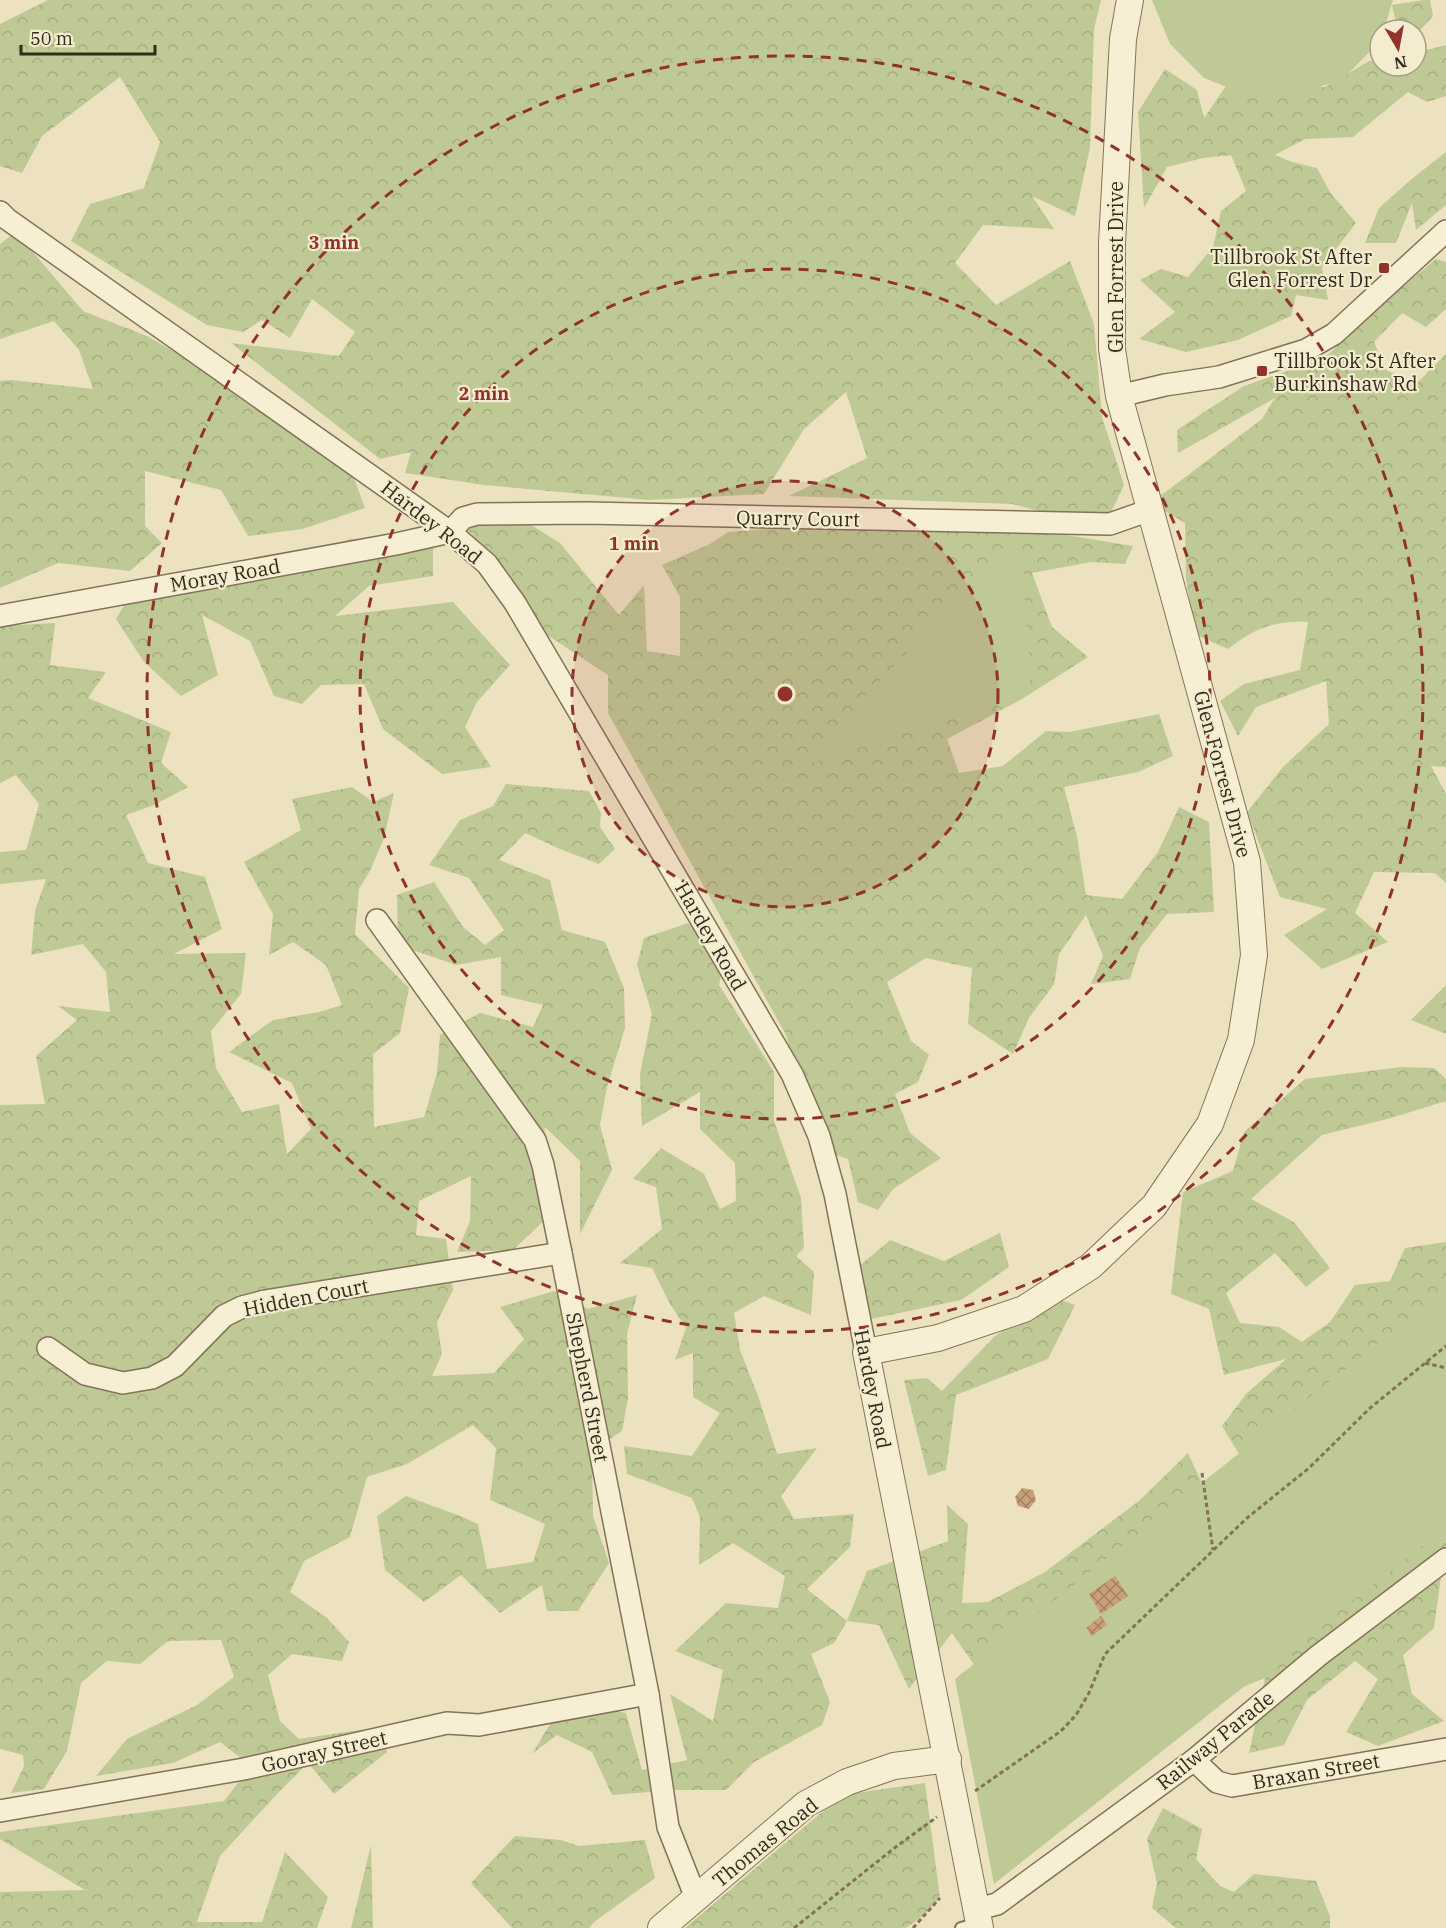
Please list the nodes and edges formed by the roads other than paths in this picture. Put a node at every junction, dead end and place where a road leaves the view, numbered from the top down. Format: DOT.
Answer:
graph roads {
  1 [pos="1130,0"];
  2 [pos="0,212"];
  3 [pos="1446,231"];
  4 [pos="1119,396"];
  5 [pos="1150,510"];
  6 [pos="450,532"];
  7 [pos="0,616"];
  8 [pos="377,920"];
  9 [pos="561,1253"];
  10 [pos="48,1348"];
  11 [pos="866,1352"];
  12 [pos="1446,1559"];
  13 [pos="648,1694"];
  14 [pos="1446,1749"];
  15 [pos="948,1759"];
  16 [pos="1194,1760"];
  17 [pos="0,1811"];
  18 [pos="696,1898"];
  19 [pos="975,1922"];
  20 [pos="662,1928"];
  1 -- 4 [label="street, Glen Forrest Drive"];
  2 -- 6 [label="street, Hardey Road"];
  3 -- 4 [label="street"];
  4 -- 5 [label="street, Glen Forrest Drive"];
  5 -- 6 [label="street, Quarry Court"];
  5 -- 11 [label="street, Glen Forrest Drive"];
  6 -- 7 [label="street, Moray Road"];
  6 -- 11 [label="street, Hardey Road"];
  8 -- 9 [label="street, Shepherd Street"];
  9 -- 10 [label="street, Hidden Court"];
  9 -- 13 [label="street, Shepherd Street"];
  11 -- 15 [label="street, Hardey Road"];
  12 -- 16 [label="street, Railway Parade"];
  13 -- 17 [label="street, Gooray Street"];
  13 -- 18 [label="street, Shepherd Street"];
  14 -- 16 [label="street, Braxan Street"];
  15 -- 18 [label="street, Thomas Road"];
  15 -- 19 [label="street, Hardey Road"];
  16 -- 19 [label="street, Railway Parade"];
  18 -- 20 [label="street, Thomas Road"];
}
